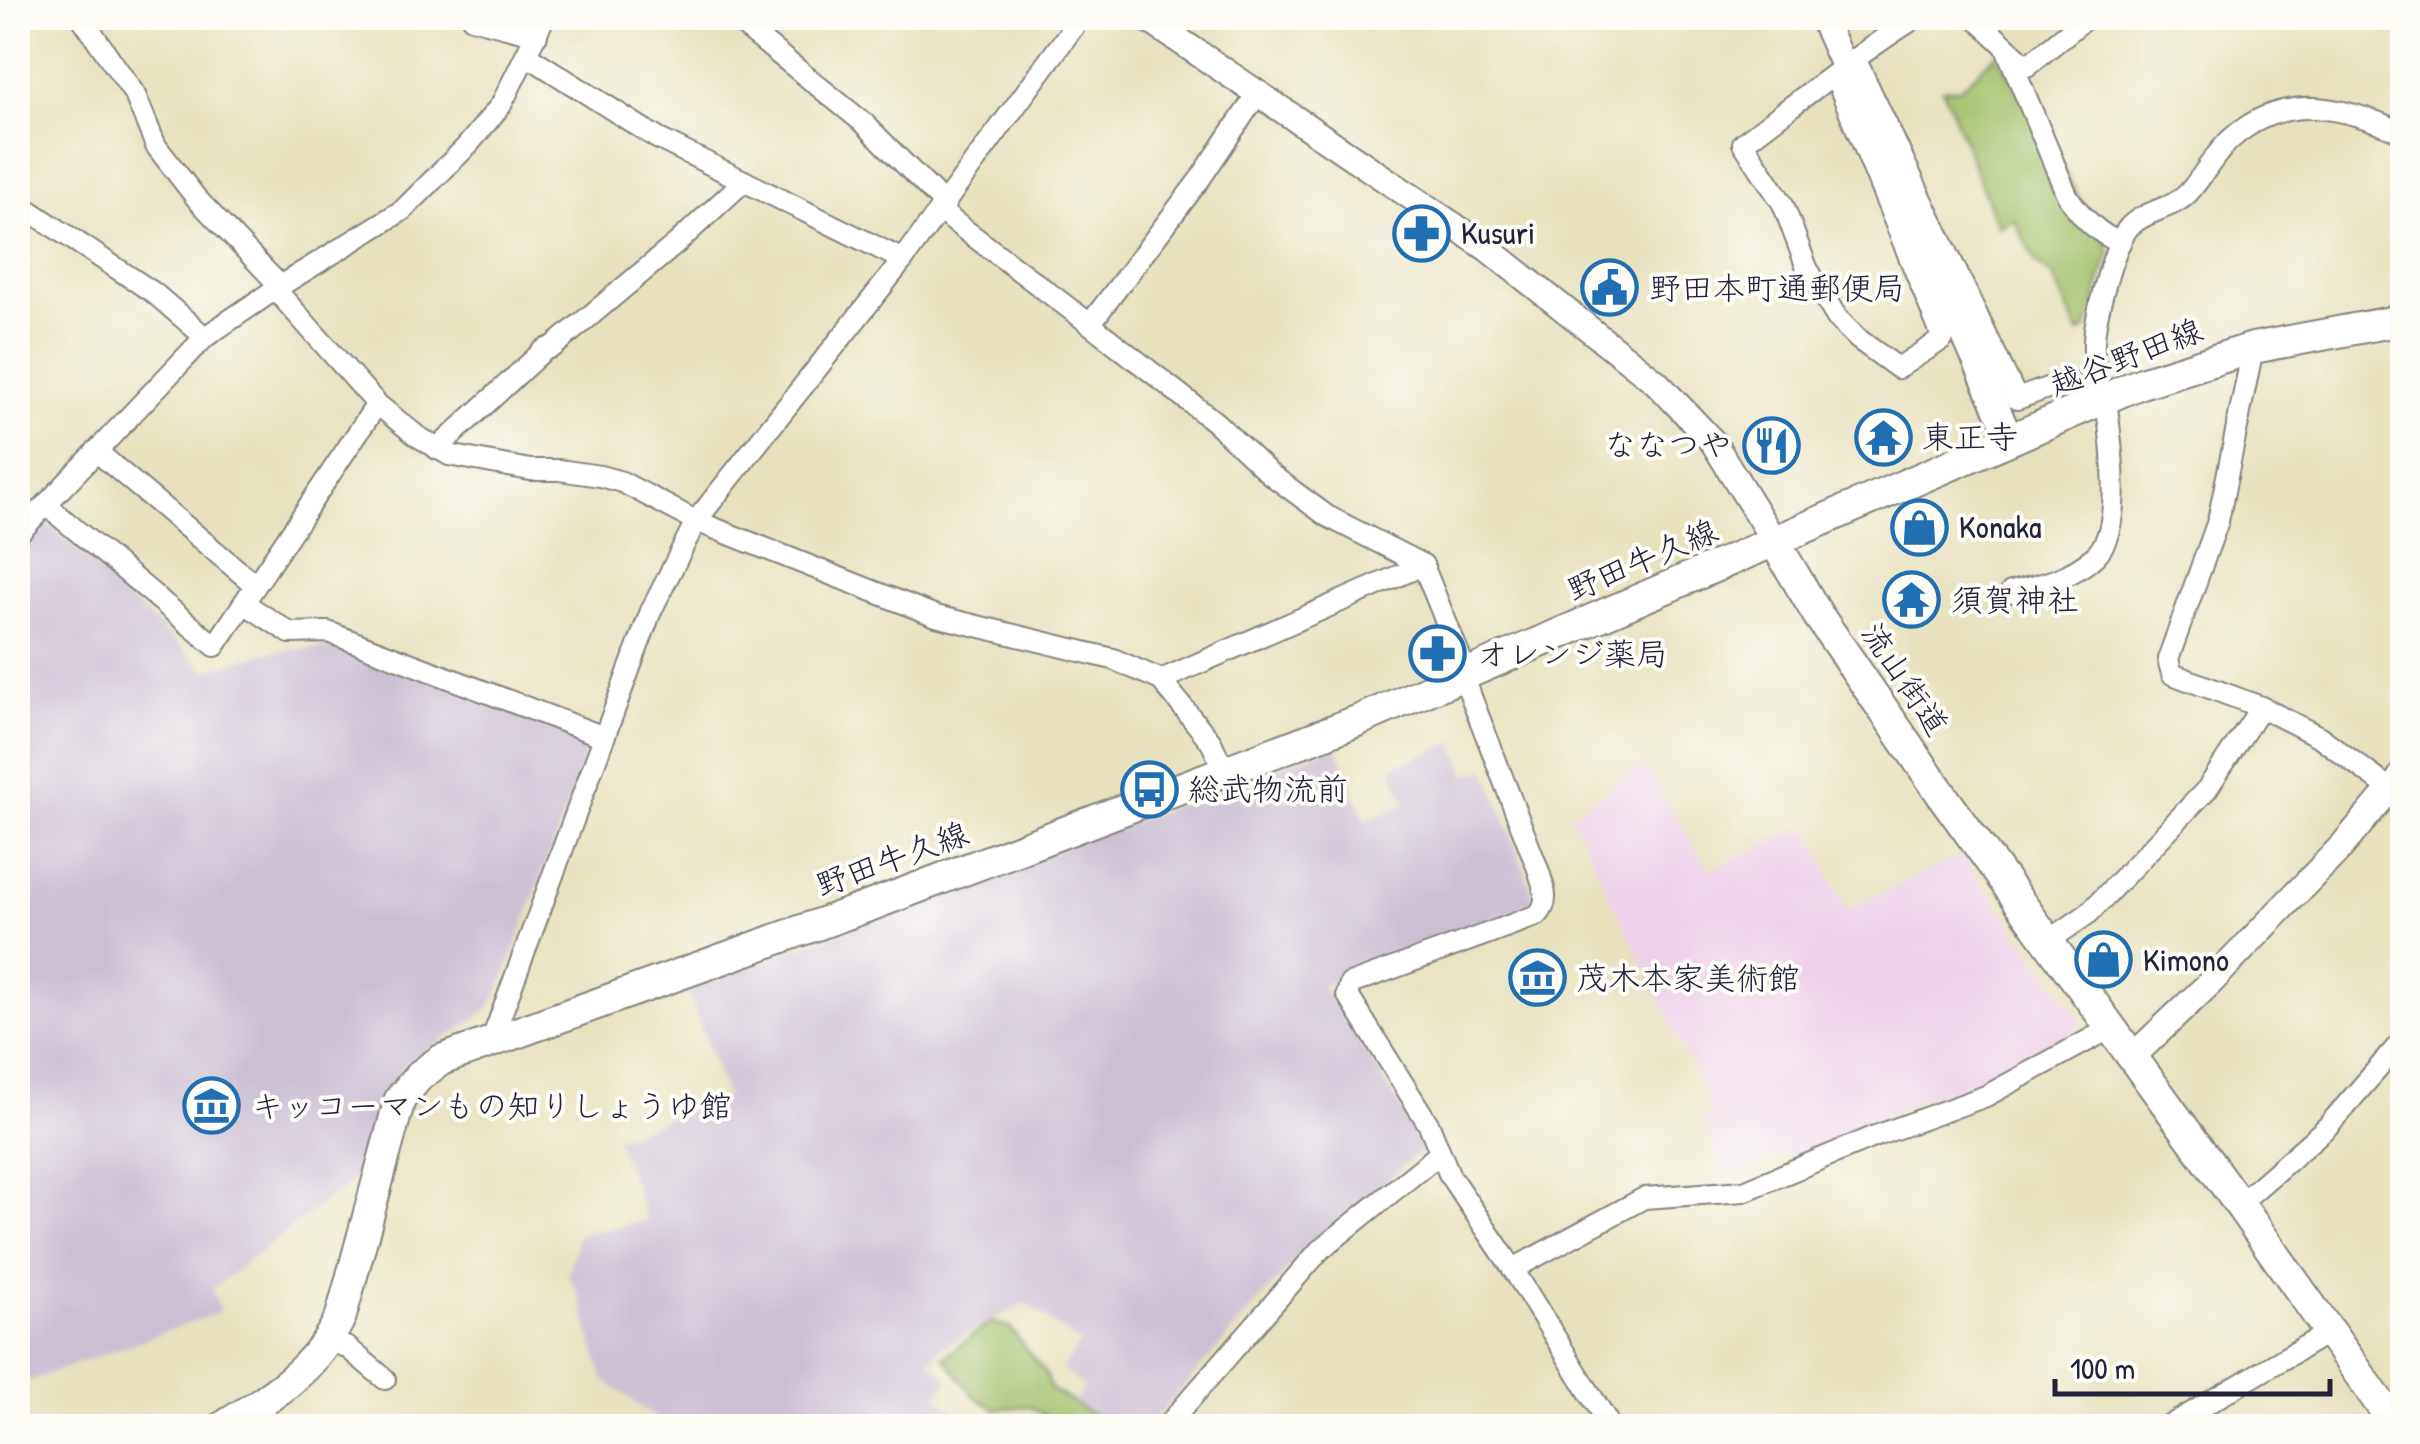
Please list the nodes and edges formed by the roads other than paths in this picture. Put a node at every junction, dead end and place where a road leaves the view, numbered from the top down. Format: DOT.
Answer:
graph roads {
  1 [pos="82,18"];
  2 [pos="472,18"];
  3 [pos="734,18"];
  4 [pos="1080,18"];
  5 [pos="1146,18"];
  6 [pos="1822,18"];
  7 [pos="1914,18"];
  8 [pos="1975,18"];
  9 [pos="2086,18"];
  10 [pos="541,26"];
  11 [pos="2005,46"];
  12 [pos="528,56"];
  13 [pos="1843,67"];
  14 [pos="1258,93"];
  15 [pos="2402,132"];
  16 [pos="744,182"];
  17 [pos="18,204"];
  18 [pos="943,208"];
  19 [pos="2120,243"];
  20 [pos="903,260"];
  21 [pos="277,287"];
  22 [pos="2402,320"];
  23 [pos="1090,324"];
  24 [pos="205,338"];
  25 [pos="2253,348"];
  26 [pos="2069,380"];
  27 [pos="2101,400"];
  28 [pos="378,404"];
  29 [pos="2010,440"];
  30 [pos="437,449"];
  31 [pos="96,451"];
  32 [pos="46,506"];
  33 [pos="696,521"];
  34 [pos="18,534"];
  35 [pos="1774,541"];
  36 [pos="1422,566"];
  37 [pos="2011,592"];
  38 [pos="249,593"];
  39 [pos="1465,675"];
  40 [pos="1161,680"];
  41 [pos="2262,707"];
  42 [pos="604,736"];
  43 [pos="1226,772"];
  44 [pos="2398,785"];
  45 [pos="2047,942"];
  46 [pos="2108,1029"];
  47 [pos="491,1042"];
  48 [pos="2402,1042"];
  49 [pos="2131,1058"];
  50 [pos="1439,1154"];
  51 [pos="2240,1204"];
  52 [pos="1513,1270"];
  53 [pos="2329,1332"];
  54 [pos="330,1340"];
  55 [pos="384,1379"];
  56 [pos="224,1426"];
  57 [pos="1167,1426"];
  58 [pos="1610,1426"];
  59 [pos="2169,1426"];
  60 [pos="2396,1426"];
  1 -- 21 [label="street"];
  2 -- 10 [label="street"];
  3 -- 18 [label="street"];
  4 -- 18 [label="street"];
  5 -- 14 [label="street, 流山街道"];
  6 -- 13 [label="street"];
  7 -- 13 [label="street"];
  8 -- 11 [label="street"];
  9 -- 11 [label="street"];
  10 -- 12 [label="street"];
  11 -- 19 [label="street"];
  12 -- 16 [label="street"];
  12 -- 21 [label="street"];
  13 -- 13 [label="street"];
  13 -- 26 [label="street"];
  13 -- 29 [label="street"];
  14 -- 23 [label="street"];
  14 -- 35 [label="street, 流山街道"];
  15 -- 19 [label="street"];
  16 -- 20 [label="street"];
  16 -- 30 [label="street"];
  17 -- 24 [label="street"];
  18 -- 20 [label="street"];
  18 -- 23 [label="street"];
  19 -- 27 [label="street"];
  20 -- 33 [label="street"];
  21 -- 24 [label="street"];
  21 -- 28 [label="street"];
  22 -- 25 [label="main road, 越谷野田線"];
  23 -- 36 [label="street"];
  24 -- 31 [label="street"];
  25 -- 27 [label="main road, 越谷野田線"];
  25 -- 41 [label="street"];
  27 -- 29 [label="main road, 越谷野田線"];
  27 -- 37 [label="street"];
  28 -- 30 [label="street"];
  28 -- 38 [label="street"];
  29 -- 35 [label="main road, 越谷野田線"];
  30 -- 33 [label="street"];
  31 -- 32 [label="street"];
  31 -- 38 [label="street"];
  32 -- 34 [label="street"];
  32 -- 38 [label="street"];
  33 -- 40 [label="street"];
  33 -- 42 [label="street"];
  35 -- 39 [label="main road, 野田牛久線"];
  35 -- 45 [label="main road, 流山街道"];
  36 -- 39 [label="street"];
  36 -- 40 [label="street"];
  38 -- 42 [label="street"];
  39 -- 43 [label="main road, 野田牛久線"];
  39 -- 50 [label="street"];
  40 -- 43 [label="street"];
  41 -- 44 [label="street"];
  41 -- 45 [label="street"];
  42 -- 47 [label="street"];
  43 -- 47 [label="main road, 野田牛久線"];
  44 -- 49 [label="street"];
  45 -- 46 [label="main road, 流山街道"];
  46 -- 49 [label="main road, 流山街道"];
  46 -- 52 [label="street"];
  47 -- 54 [label="main road, 野田牛久線"];
  48 -- 51 [label="street"];
  49 -- 51 [label="main road, 流山街道"];
  50 -- 52 [label="street"];
  50 -- 57 [label="street"];
  51 -- 53 [label="main road, 流山街道"];
  52 -- 58 [label="street"];
  53 -- 59 [label="street"];
  53 -- 60 [label="main road, 流山街道"];
  54 -- 55 [label="street"];
  54 -- 56 [label="main road, 野田牛久線"];
}
